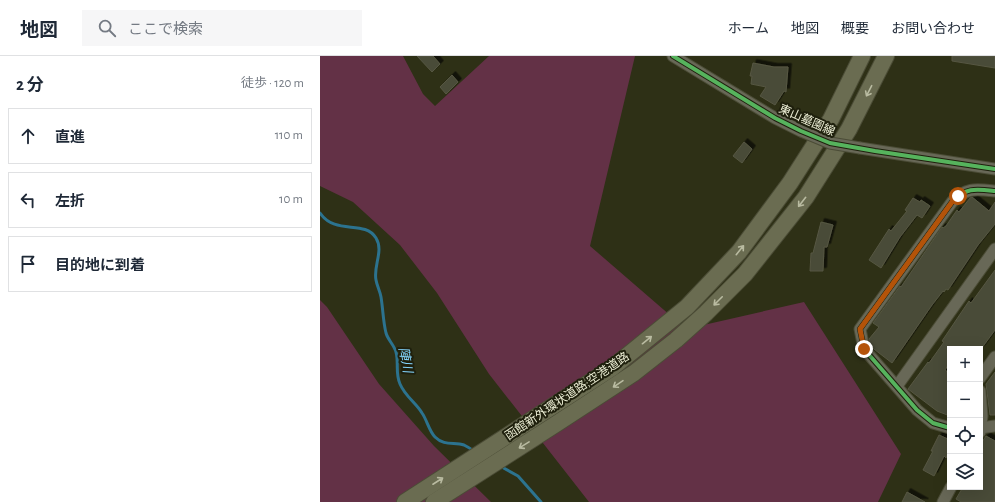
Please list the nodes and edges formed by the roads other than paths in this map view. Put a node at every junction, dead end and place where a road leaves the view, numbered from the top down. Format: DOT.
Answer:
graph roads {
  1 [pos="673,56"];
  2 [pos="862,56"];
  3 [pos="886,56"];
  4 [pos="995,169"];
  5 [pos="995,192"];
  6 [pos="995,249"];
  7 [pos="995,357"];
  8 [pos="983,374"];
  9 [pos="897,386"];
  10 [pos="995,426"];
  11 [pos="947,427"];
  12 [pos="983,428"];
  13 [pos="949,490"];
  14 [pos="405,502"];
  15 [pos="434,502"];
  16 [pos="943,502"];
  1 -- 4 [label="street, 東山墓園線, bridge"];
  14 -- 2 [label="highway, 函館新外環状道路;空港道路, one-way"];
  3 -- 15 [label="highway, 函館新外環状道路;空港道路, one-way"];
  5 -- 9 [label="street"];
  6 -- 9 [label="street"];
  7 -- 8 [label="street"];
  9 -- 11 [label="street"];
  10 -- 12 [label="street"];
  13 -- 16 [label="street"];
}
